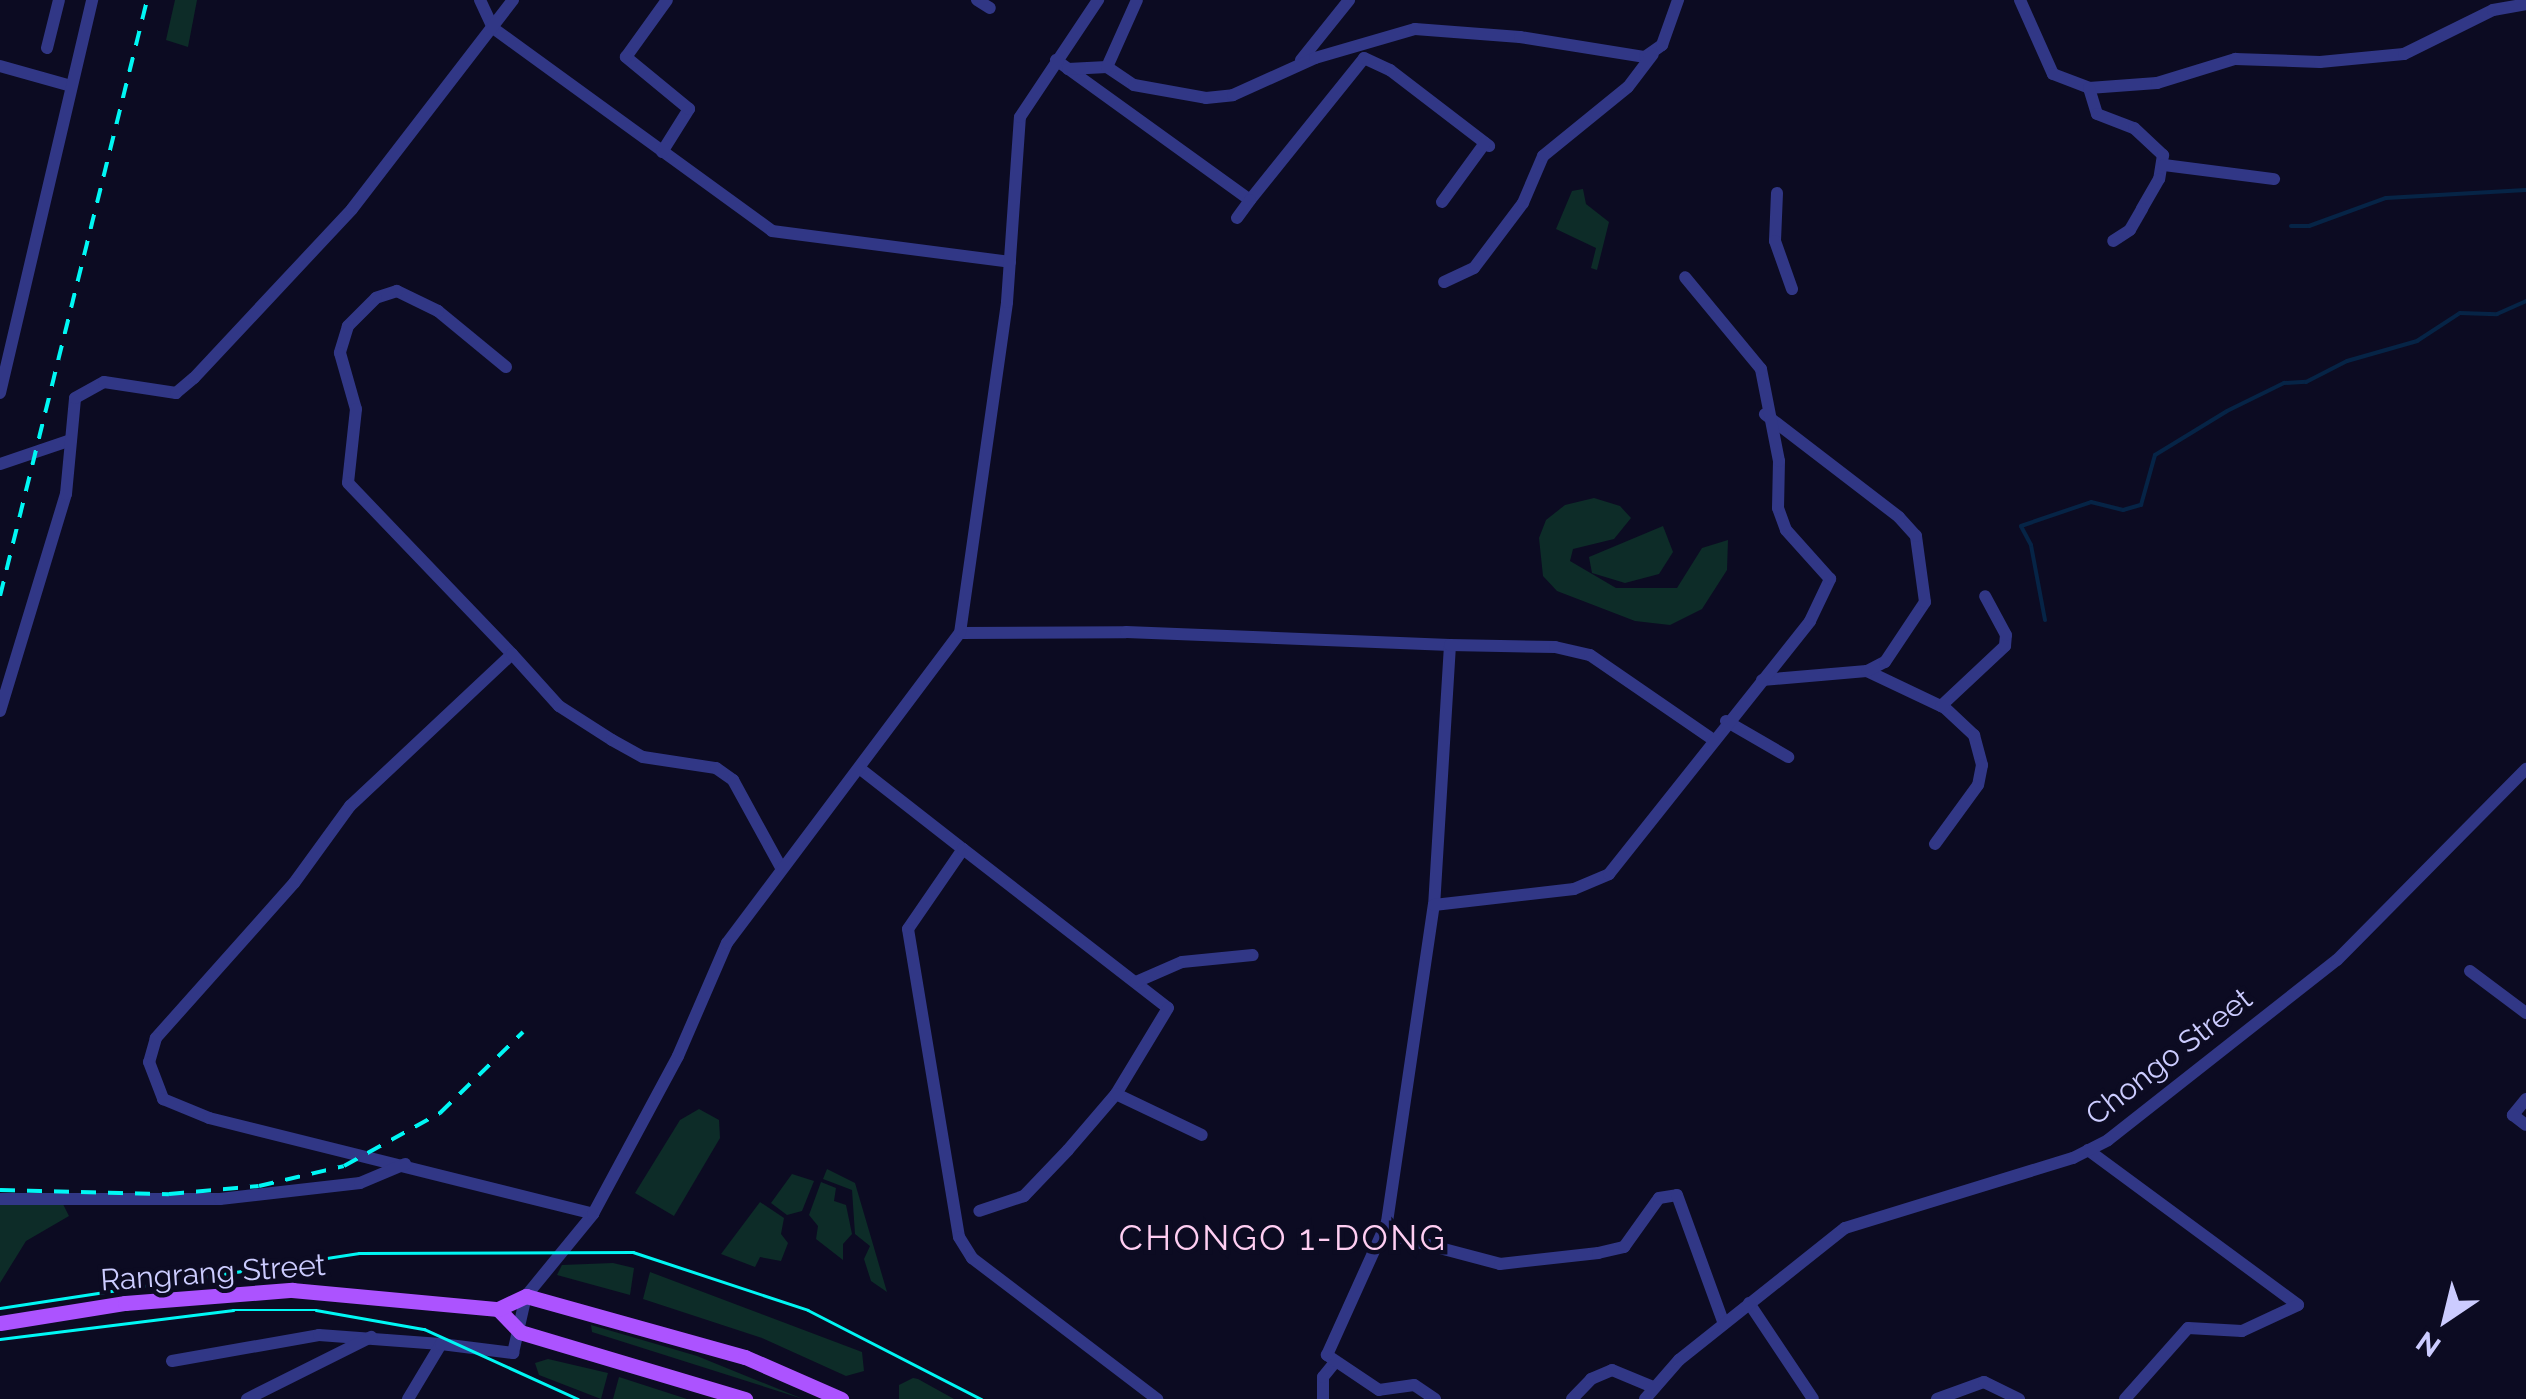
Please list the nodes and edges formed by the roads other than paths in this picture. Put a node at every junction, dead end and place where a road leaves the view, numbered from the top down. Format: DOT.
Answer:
graph roads {
  1 [pos="59,0"];
  2 [pos="92,0"];
  3 [pos="480,0"];
  4 [pos="513,0"];
  5 [pos="667,0"];
  6 [pos="1098,0"];
  7 [pos="1137,0"];
  8 [pos="1349,0"];
  9 [pos="1678,0"];
  10 [pos="2020,0"];
  11 [pos="2526,4"];
  12 [pos="493,28"];
  13 [pos="47,48"];
  14 [pos="1653,54"];
  15 [pos="1062,65"];
  16 [pos="0,66"];
  17 [pos="1106,67"];
  18 [pos="1295,67"];
  19 [pos="71,86"];
  20 [pos="2089,88"];
  21 [pos="662,152"];
  22 [pos="2164,165"];
  23 [pos="2274,179"];
  24 [pos="1777,192"];
  25 [pos="1250,200"];
  26 [pos="1442,202"];
  27 [pos="1237,218"];
  28 [pos="2113,242"];
  29 [pos="1010,262"];
  30 [pos="1686,277"];
  31 [pos="1444,282"];
  32 [pos="1792,289"];
  33 [pos="506,368"];
  34 [pos="2,373"];
  35 [pos="0,393"];
  36 [pos="1765,414"];
  37 [pos="71,440"];
  38 [pos="0,464"];
  39 [pos="1985,596"];
  40 [pos="960,634"];
  41 [pos="1450,644"];
  42 [pos="512,654"];
  43 [pos="1867,670"];
  44 [pos="1759,681"];
  45 [pos="1941,706"];
  46 [pos="0,711"];
  47 [pos="1726,721"];
  48 [pos="1712,739"];
  49 [pos="1788,757"];
  50 [pos="2526,769"];
  51 [pos="863,771"];
  52 [pos="1935,844"];
  53 [pos="963,849"];
  54 [pos="780,866"];
  55 [pos="1434,904"];
  56 [pos="1253,955"];
  57 [pos="2470,971"];
  58 [pos="1136,982"];
  59 [pos="2526,1013"];
  60 [pos="1116,1094"];
  61 [pos="2526,1099"];
  62 [pos="2526,1125"];
  63 [pos="1202,1134"];
  64 [pos="2088,1150"];
  65 [pos="405,1164"];
  66 [pos="0,1199"];
  67 [pos="980,1210"];
  68 [pos="592,1214"];
  69 [pos="1384,1233"];
  70 [pos="526,1296"];
  71 [pos="1749,1303"];
  72 [pos="498,1308"];
  73 [pos="0,1323"];
  74 [pos="1724,1324"];
  75 [pos="520,1332"];
  76 [pos="374,1336"];
  77 [pos="440,1344"];
  78 [pos="172,1361"];
  79 [pos="1335,1362"];
  80 [pos="1649,1393"];
  81 [pos="248,1399"];
  82 [pos="408,1399"];
  83 [pos="745,1399"];
  84 [pos="841,1399"];
  85 [pos="1157,1399"];
  86 [pos="1323,1399"];
  87 [pos="1435,1399"];
  88 [pos="1572,1399"];
  89 [pos="1814,1399"];
  90 [pos="1938,1399"];
  91 [pos="2020,1399"];
  92 [pos="2125,1399"];
  1 -- 13 [label="street"];
  2 -- 19 [label="street"];
  3 -- 12 [label="street"];
  4 -- 12 [label="street"];
  5 -- 21 [label="street"];
  6 -- 15 [label="street"];
  7 -- 17 [label="street"];
  8 -- 18 [label="street"];
  9 -- 14 [label="street"];
  10 -- 20 [label="street"];
  11 -- 20 [label="street"];
  12 -- 21 [label="street"];
  12 -- 37 [label="street"];
  14 -- 18 [label="street"];
  14 -- 31 [label="street"];
  15 -- 17 [label="street"];
  15 -- 25 [label="street"];
  15 -- 29 [label="street"];
  16 -- 19 [label="street"];
  17 -- 18 [label="street"];
  19 -- 34 [label="street"];
  20 -- 22 [label="street"];
  21 -- 29 [label="street"];
  22 -- 23 [label="street"];
  22 -- 28 [label="street"];
  24 -- 32 [label="street"];
  25 -- 26 [label="street"];
  25 -- 27 [label="street"];
  29 -- 40 [label="street"];
  30 -- 36 [label="street"];
  33 -- 42 [label="street"];
  34 -- 35 [label="street"];
  36 -- 43 [label="street"];
  36 -- 44 [label="street"];
  37 -- 38 [label="street"];
  37 -- 46 [label="street"];
  39 -- 45 [label="street"];
  40 -- 41 [label="street"];
  40 -- 51 [label="street"];
  41 -- 48 [label="street"];
  41 -- 55 [label="street"];
  42 -- 54 [label="street"];
  42 -- 65 [label="street"];
  43 -- 44 [label="street"];
  43 -- 45 [label="street"];
  44 -- 47 [label="street"];
  45 -- 52 [label="street"];
  47 -- 48 [label="street"];
  47 -- 49 [label="street"];
  48 -- 55 [label="street"];
  50 -- 64 [label="street, Chongo Street"];
  51 -- 53 [label="street"];
  51 -- 54 [label="street"];
  53 -- 58 [label="street"];
  53 -- 85 [label="street"];
  54 -- 68 [label="street"];
  55 -- 69 [label="street"];
  56 -- 58 [label="street"];
  57 -- 59 [label="street"];
  58 -- 60 [label="street"];
  60 -- 63 [label="street"];
  60 -- 67 [label="street"];
  61 -- 62 [label="street"];
  64 -- 71 [label="street, Chongo Street"];
  64 -- 92 [label="street"];
  65 -- 66 [label="street"];
  65 -- 68 [label="street"];
  68 -- 70 [label="street"];
  69 -- 74 [label="street"];
  69 -- 79 [label="street"];
  70 -- 72 [label="main road, Rangrang Street"];
  70 -- 75 [label="street"];
  70 -- 84 [label="main road"];
  71 -- 74 [label="street, Chongo Street"];
  71 -- 89 [label="street"];
  72 -- 73 [label="main road, Rangrang Street"];
  72 -- 75 [label="main road"];
  74 -- 80 [label="street, Chongo Street"];
  75 -- 77 [label="street"];
  75 -- 83 [label="main road"];
  76 -- 77 [label="street"];
  76 -- 78 [label="street"];
  76 -- 81 [label="street"];
  77 -- 82 [label="street"];
  79 -- 86 [label="street"];
  79 -- 87 [label="street"];
  80 -- 88 [label="street"];
  90 -- 91 [label="street"];
}
